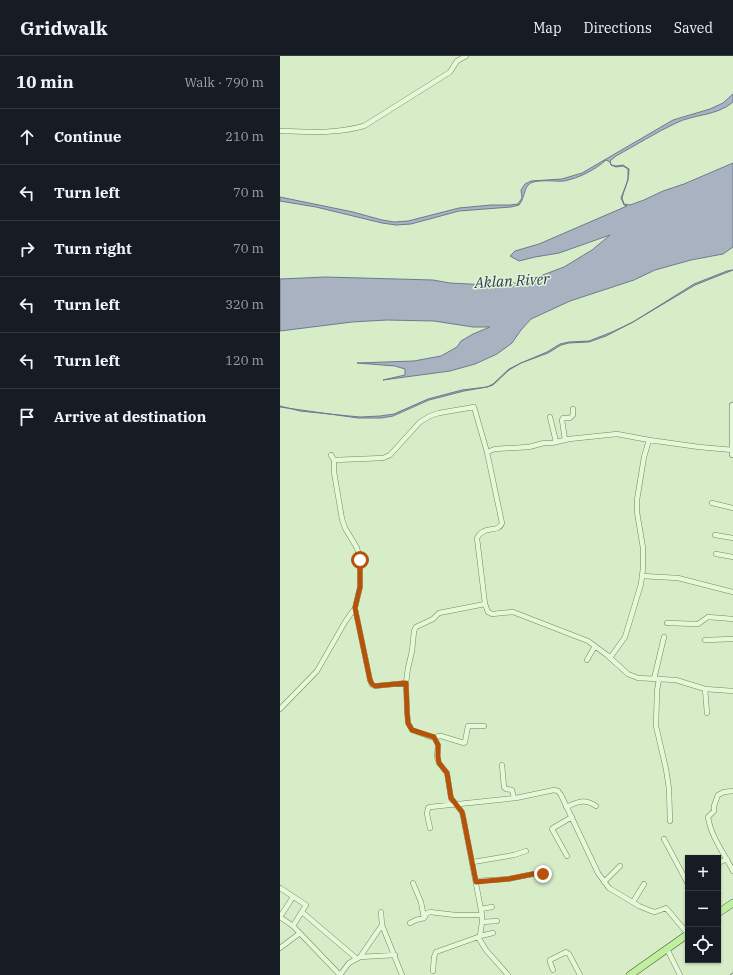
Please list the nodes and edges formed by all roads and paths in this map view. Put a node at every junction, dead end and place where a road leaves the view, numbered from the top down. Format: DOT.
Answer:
graph roads {
  1 [pos="466,56"];
  2 [pos="280,131"];
  3 [pos="733,406"];
  4 [pos="573,409"];
  5 [pos="550,417"];
  6 [pos="565,440"];
  7 [pos="649,440"];
  8 [pos="556,442"];
  9 [pos="733,450"];
  10 [pos="487,452"];
  11 [pos="733,454"];
  12 [pos="330,455"];
  13 [pos="334,460"];
  14 [pos="712,503"];
  15 [pos="733,508"];
  16 [pos="715,535"];
  17 [pos="733,538"];
  18 [pos="716,554"];
  19 [pos="733,557"];
  20 [pos="642,576"];
  21 [pos="733,592"];
  22 [pos="485,604"];
  23 [pos="355,608"];
  24 [pos="733,619"];
  25 [pos="667,623"];
  26 [pos="664,637"];
  27 [pos="733,639"];
  28 [pos="706,640"];
  29 [pos="595,646"];
  30 [pos="610,658"];
  31 [pos="587,660"];
  32 [pos="657,679"];
  33 [pos="406,683"];
  34 [pos="705,689"];
  35 [pos="733,691"];
  36 [pos="280,709"];
  37 [pos="706,713"];
  38 [pos="484,726"];
  39 [pos="434,737"];
  40 [pos="502,765"];
  41 [pos="733,791"];
  42 [pos="514,798"];
  43 [pos="455,804"];
  44 [pos="596,806"];
  45 [pos="566,807"];
  46 [pos="572,817"];
  47 [pos="670,821"];
  48 [pos="430,828"];
  49 [pos="664,839"];
  50 [pos="526,851"];
  51 [pos="567,856"];
  52 [pos="727,859"];
  53 [pos="472,862"];
  54 [pos="721,862"];
  55 [pos="620,866"];
  56 [pos="733,871"];
  57 [pos="543,874"];
  58 [pos="685,878"];
  59 [pos="476,882"];
  60 [pos="604,882"];
  61 [pos="413,883"];
  62 [pos="644,884"];
  63 [pos="280,888"];
  64 [pos="293,897"];
  65 [pos="633,902"];
  66 [pos="733,903"];
  67 [pos="492,907"];
  68 [pos="481,909"];
  69 [pos="721,911"];
  70 [pos="302,912"];
  71 [pos="381,912"];
  72 [pos="482,914"];
  73 [pos="424,918"];
  74 [pos="281,919"];
  75 [pos="497,921"];
  76 [pos="482,922"];
  77 [pos="410,923"];
  78 [pos="382,925"];
  79 [pos="293,926"];
  80 [pos="685,930"];
  81 [pos="300,933"];
  82 [pos="493,933"];
  83 [pos="479,936"];
  84 [pos="685,936"];
  85 [pos="280,948"];
  86 [pos="667,949"];
  87 [pos="395,955"];
  88 [pos="358,958"];
  89 [pos="553,970"];
  90 [pos="434,971"];
  91 [pos="340,975"];
  92 [pos="402,975"];
  93 [pos="508,975"];
  94 [pos="580,975"];
  95 [pos="630,975"];
  96 [pos="680,975"];
  1 -- 2 [label="street"];
  3 -- 9 [label="street"];
  4 -- 6 [label="street"];
  5 -- 8 [label="street"];
  6 -- 7 [label="street"];
  6 -- 8 [label="street"];
  7 -- 9 [label="street"];
  7 -- 20 [label="street"];
  8 -- 10 [label="street"];
  9 -- 11 [label="street"];
  10 -- 13 [label="street"];
  10 -- 22 [label="street"];
  12 -- 13 [label="street"];
  13 -- 23 [label="street"];
  14 -- 15 [label="street"];
  16 -- 17 [label="street"];
  18 -- 19 [label="street"];
  20 -- 21 [label="street"];
  20 -- 30 [label="street"];
  22 -- 29 [label="street"];
  22 -- 33 [label="street"];
  23 -- 33 [label="street"];
  23 -- 36 [label="street"];
  24 -- 25 [label="street"];
  26 -- 32 [label="street"];
  27 -- 28 [label="street"];
  29 -- 30 [label="street"];
  29 -- 31 [label="street"];
  30 -- 32 [label="street"];
  32 -- 34 [label="street"];
  32 -- 47 [label="street"];
  33 -- 39 [label="street"];
  34 -- 35 [label="street"];
  34 -- 37 [label="street"];
  38 -- 39 [label="street"];
  39 -- 43 [label="street"];
  40 -- 42 [label="street"];
  41 -- 52 [label="street"];
  42 -- 43 [label="street"];
  42 -- 45 [label="street"];
  43 -- 48 [label="street"];
  43 -- 53 [label="street"];
  44 -- 45 [label="street"];
  45 -- 46 [label="street"];
  46 -- 51 [label="street"];
  46 -- 60 [label="street"];
  49 -- 58 [label="street"];
  50 -- 53 [label="street"];
  52 -- 54 [label="street"];
  52 -- 56 [label="street"];
  53 -- 59 [label="street"];
  55 -- 60 [label="street"];
  57 -- 59 [label="street"];
  59 -- 68 [label="street"];
  60 -- 65 [label="street"];
  61 -- 73 [label="street"];
  62 -- 65 [label="street"];
  63 -- 64 [label="street"];
  64 -- 70 [label="street"];
  64 -- 74 [label="street"];
  65 -- 80 [label="street"];
  66 -- 69 [label="main road"];
  67 -- 68 [label="street"];
  68 -- 72 [label="street"];
  70 -- 79 [label="street"];
  70 -- 88 [label="street"];
  71 -- 78 [label="street"];
  72 -- 73 [label="street"];
  72 -- 76 [label="street"];
  73 -- 77 [label="street"];
  74 -- 79 [label="street"];
  75 -- 76 [label="street"];
  76 -- 83 [label="street"];
  78 -- 87 [label="street"];
  78 -- 88 [label="street"];
  79 -- 81 [label="street"];
  81 -- 85 [label="street"];
  81 -- 91 [label="street"];
  82 -- 83 [label="street"];
  83 -- 90 [label="street"];
  83 -- 93 [label="street"];
  84 -- 86 [label="main road"];
  86 -- 95 [label="main road"];
  86 -- 96 [label="street"];
  87 -- 88 [label="street"];
  87 -- 92 [label="street"];
  88 -- 91 [label="street"];
  89 -- 94 [label="street"];
}
